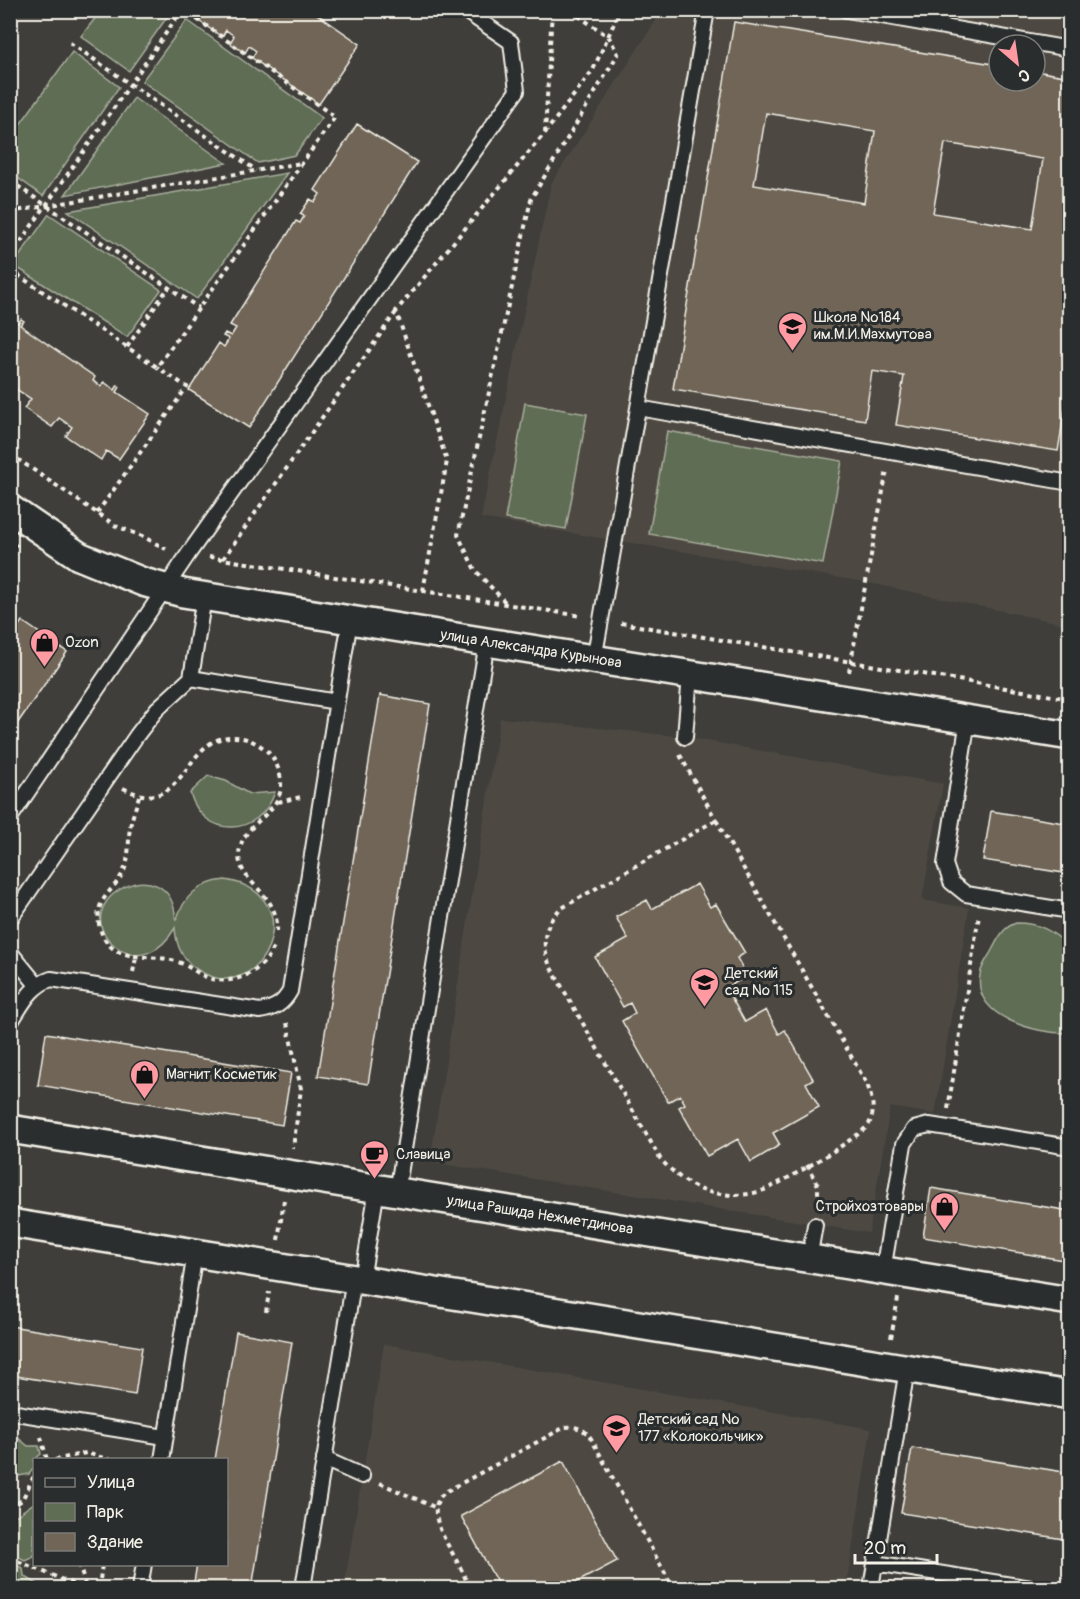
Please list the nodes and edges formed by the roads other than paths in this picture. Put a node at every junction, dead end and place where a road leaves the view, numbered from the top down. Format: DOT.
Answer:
graph roads {
  1 [pos="464,10"];
  2 [pos="707,10"];
  3 [pos="847,10"];
  4 [pos="1070,49"];
  5 [pos="638,408"];
  6 [pos="1070,483"];
  7 [pos="10,509"];
  8 [pos="166,589"];
  9 [pos="204,597"];
  10 [pos="350,621"];
  11 [pos="487,642"];
  12 [pos="594,660"];
  13 [pos="690,675"];
  14 [pos="191,678"];
  15 [pos="337,702"];
  16 [pos="968,720"];
  17 [pos="1070,736"];
  18 [pos="685,737"];
  19 [pos="10,818"];
  20 [pos="1070,911"];
  21 [pos="10,919"];
  22 [pos="10,952"];
  23 [pos="36,985"];
  24 [pos="10,1023"];
  25 [pos="10,1129"];
  26 [pos="1070,1147"];
  27 [pos="387,1190"];
  28 [pos="10,1223"];
  29 [pos="815,1225"];
  30 [pos="195,1253"];
  31 [pos="809,1259"];
  32 [pos="884,1271"];
  33 [pos="358,1279"];
  34 [pos="1070,1301"];
  35 [pos="907,1369"];
  36 [pos="1070,1395"];
  37 [pos="10,1412"];
  38 [pos="165,1437"];
  39 [pos="162,1458"];
  40 [pos="324,1458"];
  41 [pos="362,1476"];
  42 [pos="875,1563"];
  43 [pos="144,1566"];
  44 [pos="140,1588"];
  45 [pos="303,1588"];
  46 [pos="871,1588"];
  47 [pos="1031,1588"];
  1 -- 8 [label="lane"];
  2 -- 5 [label="lane"];
  3 -- 4 [label="lane"];
  5 -- 6 [label="lane"];
  5 -- 12 [label="lane"];
  7 -- 8 [label="street, улица Александра Курынова"];
  8 -- 9 [label="street, улица Александра Курынова"];
  8 -- 19 [label="lane"];
  9 -- 10 [label="street, улица Александра Курынова"];
  9 -- 14 [label="lane"];
  10 -- 11 [label="street, улица Александра Курынова"];
  10 -- 15 [label="lane"];
  11 -- 12 [label="street, улица Александра Курынова"];
  11 -- 27 [label="lane"];
  12 -- 13 [label="street, улица Александра Курынова"];
  13 -- 16 [label="street, улица Александра Курынова"];
  13 -- 18 [label="lane"];
  14 -- 15 [label="lane"];
  14 -- 21 [label="lane"];
  15 -- 23 [label="lane"];
  16 -- 17 [label="street, улица Александра Курынова"];
  16 -- 20 [label="lane"];
  22 -- 23 [label="lane"];
  23 -- 24 [label="lane"];
  25 -- 27 [label="street, улица Рашида Нежметдинова"];
  26 -- 32 [label="lane"];
  27 -- 31 [label="street, улица Рашида Нежметдинова"];
  27 -- 33 [label="lane"];
  28 -- 30 [label="street"];
  29 -- 31 [label="lane"];
  30 -- 33 [label="street"];
  30 -- 38 [label="lane"];
  31 -- 32 [label="street, улица Рашида Нежметдинова"];
  32 -- 34 [label="street, улица Рашида Нежметдинова"];
  33 -- 35 [label="street"];
  33 -- 40 [label="lane"];
  35 -- 36 [label="street"];
  35 -- 42 [label="lane"];
  37 -- 38 [label="lane"];
  38 -- 39 [label="lane"];
  40 -- 41 [label="lane"];
  40 -- 45 [label="lane"];
  42 -- 46 [label="lane"];
  42 -- 47 [label="lane"];
  43 -- 44 [label="lane"];
}
